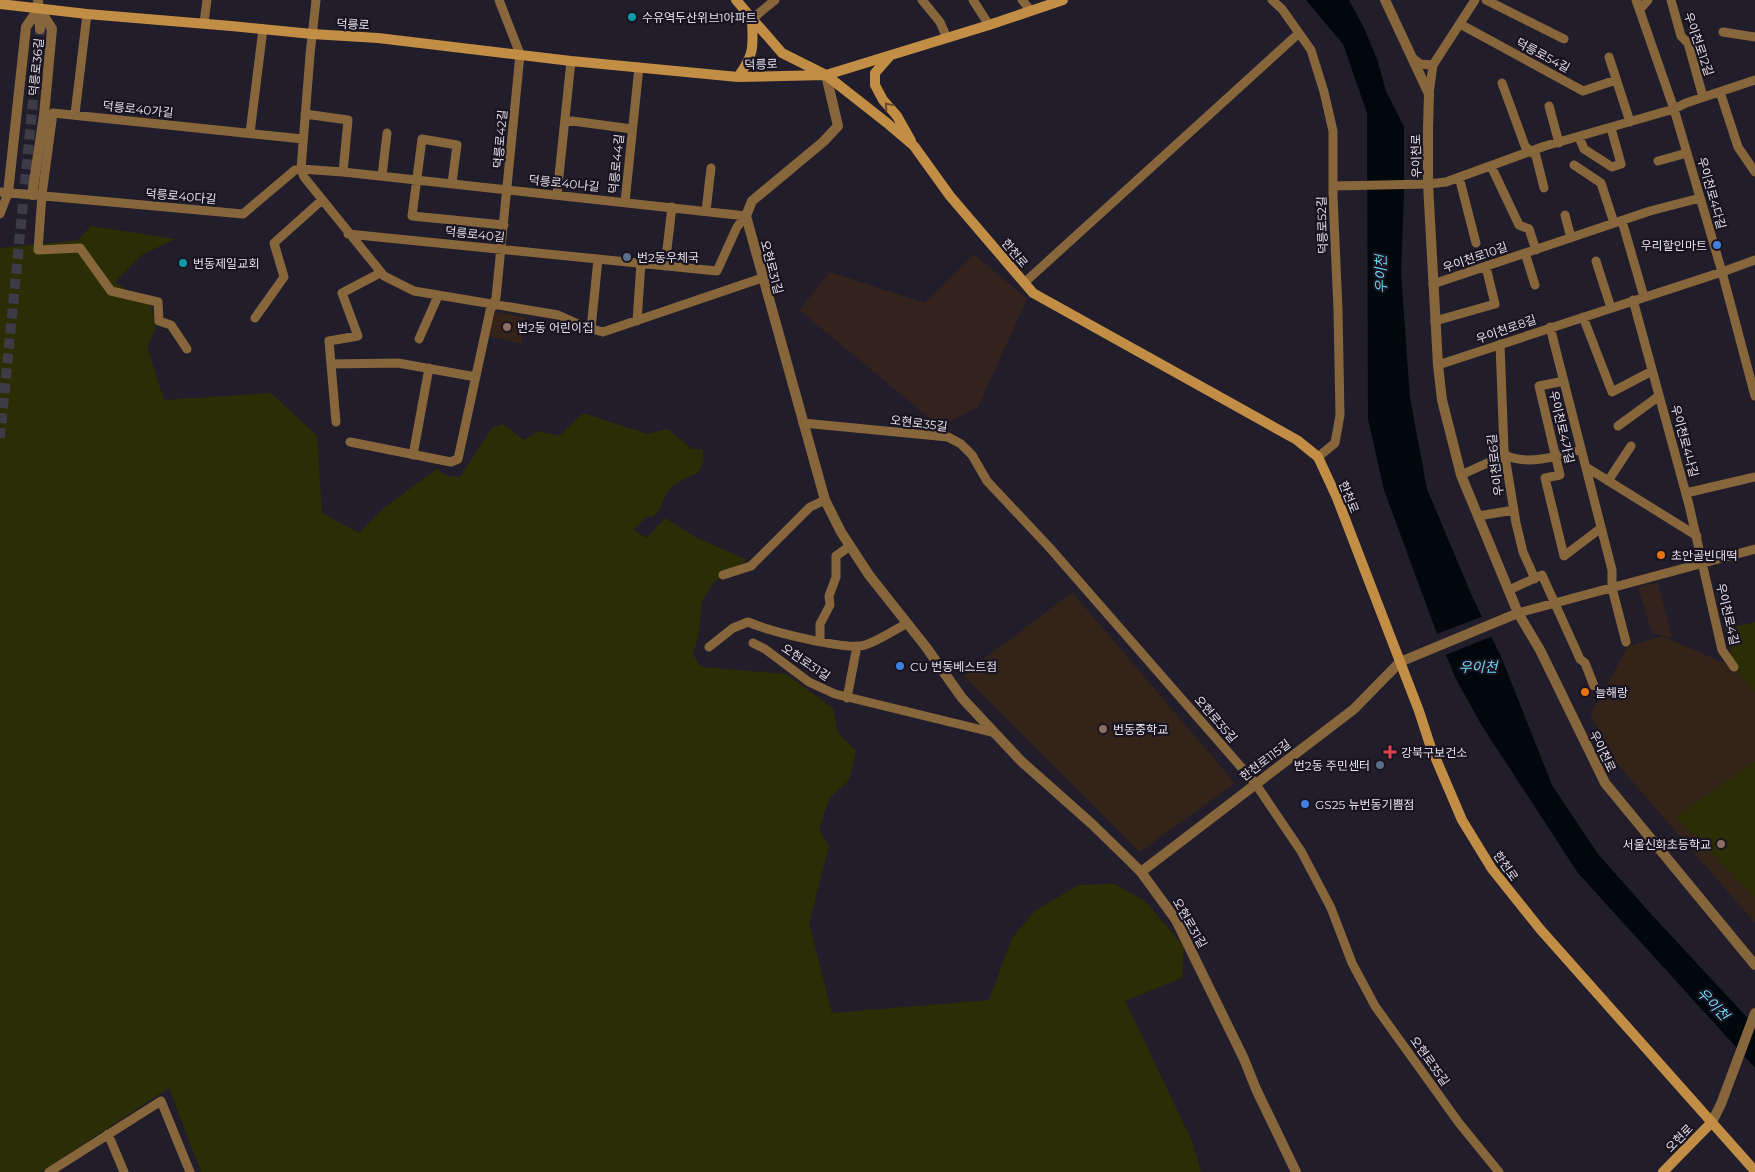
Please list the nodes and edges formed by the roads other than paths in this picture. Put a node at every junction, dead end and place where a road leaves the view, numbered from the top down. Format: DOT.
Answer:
graph roads {
  1 [pos="206,0"];
  2 [pos="316,0"];
  3 [pos="499,0"];
  4 [pos="736,0"];
  5 [pos="775,0"];
  6 [pos="922,0"];
  7 [pos="973,0"];
  8 [pos="1022,0"];
  9 [pos="1063,0"];
  10 [pos="1272,0"];
  11 [pos="1385,0"];
  12 [pos="1475,0"];
  13 [pos="1486,0"];
  14 [pos="1648,0"];
  15 [pos="1671,0"];
  16 [pos="0,4"];
  17 [pos="38,4"];
  18 [pos="1638,5"];
  19 [pos="1031,11"];
  20 [pos="87,14"];
  21 [pos="752,19"];
  22 [pos="204,23"];
  23 [pos="1460,24"];
  24 [pos="989,25"];
  25 [pos="40,29"];
  26 [pos="263,29"];
  27 [pos="1723,32"];
  28 [pos="1299,33"];
  29 [pos="312,34"];
  30 [pos="1755,37"];
  31 [pos="947,38"];
  32 [pos="1564,39"];
  33 [pos="520,54"];
  34 [pos="890,56"];
  35 [pos="1609,57"];
  36 [pos="1414,59"];
  37 [pos="571,61"];
  38 [pos="1433,65"];
  39 [pos="639,67"];
  40 [pos="826,75"];
  41 [pos="738,77"];
  42 [pos="1616,80"];
  43 [pos="1755,80"];
  44 [pos="1502,83"];
  45 [pos="1720,92"];
  46 [pos="1429,94"];
  47 [pos="1703,97"];
  48 [pos="1549,106"];
  49 [pos="1674,109"];
  50 [pos="75,114"];
  51 [pos="305,114"];
  52 [pos="565,120"];
  53 [pos="1630,122"];
  54 [pos="632,128"];
  55 [pos="1611,128"];
  56 [pos="250,133"];
  57 [pos="387,133"];
  58 [pos="1579,137"];
  59 [pos="303,139"];
  60 [pos="1559,143"];
  61 [pos="914,146"];
  62 [pos="1532,151"];
  63 [pos="1687,153"];
  64 [pos="1658,161"];
  65 [pos="1574,165"];
  66 [pos="1491,166"];
  67 [pos="711,168"];
  68 [pos="301,169"];
  69 [pos="344,172"];
  70 [pos="1755,172"];
  71 [pos="382,176"];
  72 [pos="1459,177"];
  73 [pos="417,180"];
  74 [pos="452,183"];
  75 [pos="1428,184"];
  76 [pos="1333,186"];
  77 [pos="1544,188"];
  78 [pos="508,189"];
  79 [pos="4,192"];
  80 [pos="37,195"];
  81 [pos="557,195"];
  82 [pos="1700,198"];
  83 [pos="322,200"];
  84 [pos="625,202"];
  85 [pos="672,207"];
  86 [pos="706,210"];
  87 [pos="0,214"];
  88 [pos="1565,215"];
  89 [pos="746,216"];
  90 [pos="1618,222"];
  91 [pos="504,225"];
  92 [pos="348,234"];
  93 [pos="1571,238"];
  94 [pos="1476,243"];
  95 [pos="502,250"];
  96 [pos="1536,250"];
  97 [pos="1525,253"];
  98 [pos="598,259"];
  99 [pos="1755,260"];
  100 [pos="1596,261"];
  101 [pos="641,263"];
  102 [pos="666,266"];
  103 [pos="1486,266"];
  104 [pos="1722,272"];
  105 [pos="380,273"];
  106 [pos="762,278"];
  107 [pos="1024,283"];
  108 [pos="1433,284"];
  109 [pos="1535,285"];
  110 [pos="438,296"];
  111 [pos="1644,297"];
  112 [pos="1633,300"];
  113 [pos="493,305"];
  114 [pos="1611,308"];
  115 [pos="1583,316"];
  116 [pos="255,318"];
  117 [pos="637,321"];
  118 [pos="1435,321"];
  119 [pos="1550,327"];
  120 [pos="592,329"];
  121 [pos="419,339"];
  122 [pos="1500,344"];
  123 [pos="187,349"];
  124 [pos="331,364"];
  125 [pos="1438,365"];
  126 [pos="429,368"];
  127 [pos="1652,371"];
  128 [pos="476,377"];
  129 [pos="1564,381"];
  130 [pos="1659,396"];
  131 [pos="1755,396"];
  132 [pos="336,422"];
  133 [pos="803,423"];
  134 [pos="1618,426"];
  135 [pos="350,442"];
  136 [pos="1631,446"];
  137 [pos="1581,449"];
  138 [pos="413,454"];
  139 [pos="1505,455"];
  140 [pos="1556,456"];
  141 [pos="1318,457"];
  142 [pos="1586,467"];
  143 [pos="1461,476"];
  144 [pos="1755,477"];
  145 [pos="1608,481"];
  146 [pos="1686,493"];
  147 [pos="825,500"];
  148 [pos="1514,510"];
  149 [pos="1478,516"];
  150 [pos="1601,528"];
  151 [pos="1697,536"];
  152 [pos="850,546"];
  153 [pos="1755,549"];
  154 [pos="1703,563"];
  155 [pos="723,575"];
  156 [pos="1538,577"];
  157 [pos="1612,588"];
  158 [pos="1509,590"];
  159 [pos="1555,603"];
  160 [pos="1518,613"];
  161 [pos="906,624"];
  162 [pos="820,641"];
  163 [pos="1626,642"];
  164 [pos="753,643"];
  165 [pos="857,646"];
  166 [pos="709,647"];
  167 [pos="1400,662"];
  168 [pos="1734,667"];
  169 [pos="1594,686"];
  170 [pos="847,698"];
  171 [pos="995,733"];
  172 [pos="1255,783"];
  173 [pos="1140,872"];
  174 [pos="1755,965"];
  175 [pos="1755,1013"];
  176 [pos="1712,1122"];
  177 [pos="108,1134"];
  178 [pos="49,1172"];
  179 [pos="124,1172"];
  180 [pos="190,1172"];
  181 [pos="1296,1172"];
  182 [pos="1499,1172"];
  183 [pos="1663,1172"];
  184 [pos="1755,1172"];
  1 -- 22 [label="street"];
  2 -- 29 [label="street"];
  3 -- 33 [label="street"];
  4 -- 21 [label="main road, 한천로"];
  5 -- 21 [label="street"];
  6 -- 31 [label="street"];
  7 -- 24 [label="street"];
  8 -- 19 [label="street"];
  9 -- 19 [label="main road, 덕릉로"];
  10 -- 28 [label="street, 덕릉로52길"];
  11 -- 36 [label="street, 우이천로"];
  12 -- 23 [label="street"];
  13 -- 32 [label="street, 덕릉로54길"];
  14 -- 18 [label="street"];
  15 -- 47 [label="street, 우이천로12길"];
  16 -- 17 [label="main road, 덕릉로"];
  17 -- 20 [label="main road, 덕릉로"];
  17 -- 25 [label="street"];
  17 -- 79 [label="street, 덕릉로36길"];
  17 -- 80 [label="street, 덕릉로36길"];
  18 -- 49 [label="street, 우이천로4다길"];
  19 -- 24 [label="main road, 덕릉로"];
  20 -- 22 [label="main road, 덕릉로"];
  20 -- 50 [label="street"];
  21 -- 40 [label="main road, 한천로"];
  21 -- 41 [label="main road"];
  22 -- 26 [label="main road, 덕릉로"];
  23 -- 38 [label="street"];
  23 -- 42 [label="street, 덕릉로54길"];
  24 -- 31 [label="main road, 덕릉로"];
  26 -- 29 [label="main road, 덕릉로"];
  26 -- 56 [label="street"];
  27 -- 30 [label="street"];
  28 -- 76 [label="street, 덕릉로52길"];
  28 -- 107 [label="street"];
  29 -- 33 [label="main road, 덕릉로"];
  29 -- 51 [label="street"];
  31 -- 34 [label="main road, 덕릉로"];
  33 -- 37 [label="main road, 덕릉로"];
  33 -- 78 [label="street, 덕릉로42길"];
  34 -- 40 [label="main road, 덕릉로"];
  61 -- 34 [label="main road, one-way"];
  35 -- 42 [label="street"];
  36 -- 38 [label="street"];
  36 -- 46 [label="street, 우이천로"];
  37 -- 39 [label="main road, 덕릉로"];
  37 -- 52 [label="street"];
  38 -- 46 [label="street"];
  39 -- 41 [label="main road, 덕릉로"];
  39 -- 54 [label="street, 덕릉로44길"];
  40 -- 41 [label="main road, 덕릉로"];
  40 -- 61 [label="main road, 한천로"];
  40 -- 89 [label="street"];
  42 -- 53 [label="street"];
  43 -- 45 [label="street, 우이천로12길"];
  44 -- 62 [label="street"];
  45 -- 47 [label="street, 우이천로12길"];
  45 -- 70 [label="street"];
  46 -- 75 [label="street, 우이천로"];
  47 -- 49 [label="street, 우이천로12길"];
  48 -- 60 [label="street"];
  49 -- 53 [label="street, 우이천로12길"];
  49 -- 63 [label="street, 우이천로4다길"];
  50 -- 56 [label="street, 덕릉로40가길"];
  50 -- 80 [label="street, 덕릉로40가길"];
  51 -- 59 [label="street"];
  51 -- 69 [label="street"];
  52 -- 54 [label="street, 덕릉로44길"];
  52 -- 81 [label="street"];
  53 -- 55 [label="street, 우이천로12길"];
  54 -- 84 [label="street, 덕릉로44길"];
  55 -- 58 [label="street, 우이천로12길"];
  55 -- 58 [label="street"];
  56 -- 59 [label="street, 덕릉로40가길"];
  57 -- 71 [label="street"];
  58 -- 60 [label="street, 우이천로12길"];
  59 -- 68 [label="street"];
  60 -- 62 [label="street, 우이천로12길"];
  61 -- 107 [label="main road, 한천로"];
  62 -- 66 [label="street, 우이천로12길"];
  62 -- 77 [label="street"];
  63 -- 64 [label="street"];
  63 -- 82 [label="street, 우이천로4다길"];
  65 -- 90 [label="street"];
  66 -- 72 [label="street, 우이천로12길"];
  66 -- 96 [label="street"];
  67 -- 86 [label="street"];
  68 -- 69 [label="street, 덕릉로40나길"];
  68 -- 80 [label="street, 덕릉로40다길"];
  68 -- 83 [label="street"];
  69 -- 71 [label="street, 덕릉로40나길"];
  71 -- 73 [label="street, 덕릉로40나길"];
  72 -- 75 [label="street, 우이천로12길"];
  72 -- 94 [label="street"];
  73 -- 74 [label="street, 덕릉로40나길"];
  73 -- 74 [label="street"];
  73 -- 91 [label="street"];
  74 -- 78 [label="street, 덕릉로40나길"];
  75 -- 76 [label="street, 우이천로12길"];
  75 -- 108 [label="street, 우이천로"];
  76 -- 141 [label="street, 덕릉로52길"];
  78 -- 81 [label="street, 덕릉로40나길"];
  78 -- 91 [label="street, 덕릉로42길"];
  79 -- 80 [label="street, 덕릉로40다길"];
  79 -- 87 [label="street, 덕릉로36길"];
  80 -- 123 [label="street"];
  81 -- 84 [label="street, 덕릉로40나길"];
  82 -- 90 [label="street, 우이천로10길"];
  82 -- 104 [label="street, 우이천로4다길"];
  83 -- 92 [label="street"];
  83 -- 116 [label="street"];
  84 -- 85 [label="street, 덕릉로40나길"];
  85 -- 86 [label="street, 덕릉로40나길"];
  85 -- 102 [label="street"];
  86 -- 89 [label="street, 덕릉로40나길"];
  88 -- 93 [label="street"];
  89 -- 102 [label="street, 덕릉로40길"];
  89 -- 106 [label="street, 오현로31길"];
  90 -- 93 [label="street, 우이천로10길"];
  90 -- 111 [label="street"];
  91 -- 95 [label="street, 덕릉로42길"];
  92 -- 95 [label="street, 덕릉로40길"];
  92 -- 105 [label="street"];
  93 -- 96 [label="street, 우이천로10길"];
  95 -- 98 [label="street, 덕릉로40길"];
  95 -- 113 [label="street, 덕릉로42길"];
  96 -- 97 [label="street, 우이천로10길"];
  97 -- 103 [label="street, 우이천로10길"];
  97 -- 109 [label="street, 우이천로10길"];
  98 -- 101 [label="street, 덕릉로40길"];
  98 -- 120 [label="street"];
  99 -- 104 [label="street, 우이천로8길"];
  100 -- 114 [label="street"];
  101 -- 102 [label="street, 덕릉로40길"];
  101 -- 117 [label="street"];
  103 -- 108 [label="street, 우이천로10길"];
  103 -- 118 [label="street"];
  104 -- 111 [label="street, 우이천로8길"];
  104 -- 131 [label="street, 우이천로4다길"];
  105 -- 110 [label="street"];
  105 -- 124 [label="street"];
  106 -- 117 [label="street"];
  106 -- 133 [label="street, 오현로31길"];
  107 -- 141 [label="main road, 한천로"];
  108 -- 118 [label="street, 우이천로"];
  110 -- 113 [label="street"];
  110 -- 121 [label="street"];
  111 -- 112 [label="street, 우이천로8길"];
  112 -- 114 [label="street, 우이천로8길"];
  112 -- 127 [label="street, 우이천로4나길"];
  113 -- 120 [label="street"];
  113 -- 128 [label="street, 덕릉로42길"];
  114 -- 115 [label="street, 우이천로8길"];
  115 -- 119 [label="street, 우이천로8길"];
  115 -- 127 [label="street"];
  117 -- 120 [label="street"];
  118 -- 125 [label="street, 우이천로"];
  119 -- 122 [label="street, 우이천로8길"];
  119 -- 129 [label="street, 우이천로4가길"];
  122 -- 125 [label="street, 우이천로8길"];
  122 -- 139 [label="street, 우이천로6길"];
  124 -- 126 [label="street"];
  124 -- 132 [label="street"];
  125 -- 143 [label="street, 우이천로"];
  126 -- 128 [label="street"];
  126 -- 138 [label="street"];
  127 -- 130 [label="street, 우이천로4나길"];
  128 -- 138 [label="street, 덕릉로42길"];
  129 -- 137 [label="street, 우이천로4가길"];
  129 -- 140 [label="street, 우이천로4가길"];
  130 -- 134 [label="street, 우이천로4나길"];
  130 -- 146 [label="street, 우이천로4나길"];
  133 -- 147 [label="street, 오현로31길"];
  133 -- 172 [label="street, 오현로35길"];
  135 -- 138 [label="street, 덕릉로42길"];
  136 -- 145 [label="street"];
  137 -- 140 [label="street"];
  137 -- 142 [label="street, 우이천로4가길"];
  139 -- 140 [label="street"];
  139 -- 143 [label="street"];
  139 -- 148 [label="street, 우이천로6길"];
  140 -- 150 [label="street, 우이천로4가길"];
  141 -- 167 [label="main road, 한천로"];
  142 -- 145 [label="street, 우이천로4가길"];
  142 -- 150 [label="street, 우이천로4가길"];
  143 -- 149 [label="street, 우이천로"];
  144 -- 146 [label="street, 우이천로4나길"];
  145 -- 151 [label="street, 우이천로4가길"];
  146 -- 151 [label="street, 우이천로4나길"];
  147 -- 152 [label="street, 오현로31길"];
  147 -- 155 [label="street"];
  148 -- 149 [label="street"];
  148 -- 156 [label="street, 우이천로6길"];
  149 -- 158 [label="street, 우이천로"];
  150 -- 157 [label="street, 우이천로4가길"];
  151 -- 154 [label="street, 우이천로4나길"];
  152 -- 161 [label="street, 오현로31길"];
  152 -- 162 [label="street, 오현로31길"];
  153 -- 154 [label="street"];
  154 -- 157 [label="street"];
  154 -- 168 [label="street, 우이천로4길"];
  156 -- 158 [label="street"];
  156 -- 159 [label="street"];
  157 -- 159 [label="street"];
  157 -- 163 [label="street"];
  158 -- 160 [label="street, 우이천로"];
  159 -- 160 [label="street"];
  159 -- 169 [label="street"];
  160 -- 167 [label="street"];
  160 -- 174 [label="street, 우이천로"];
  161 -- 165 [label="street, 오현로31길"];
  161 -- 171 [label="street, 오현로31길"];
  162 -- 165 [label="street, 오현로31길"];
  162 -- 166 [label="street, 오현로31길"];
  164 -- 170 [label="street, 오현로31길"];
  165 -- 170 [label="street"];
  167 -- 172 [label="street, 한천로115길"];
  167 -- 176 [label="main road, 한천로"];
  170 -- 171 [label="street, 오현로31길"];
  171 -- 173 [label="street, 오현로31길"];
  172 -- 173 [label="street, 한천로115길"];
  172 -- 182 [label="street, 오현로35길"];
  173 -- 181 [label="street, 오현로31길"];
  175 -- 176 [label="street"];
  176 -- 183 [label="main road, 오현로"];
  176 -- 184 [label="main road, 한천로"];
  177 -- 178 [label="street"];
  177 -- 179 [label="street"];
  177 -- 180 [label="street"];
}
